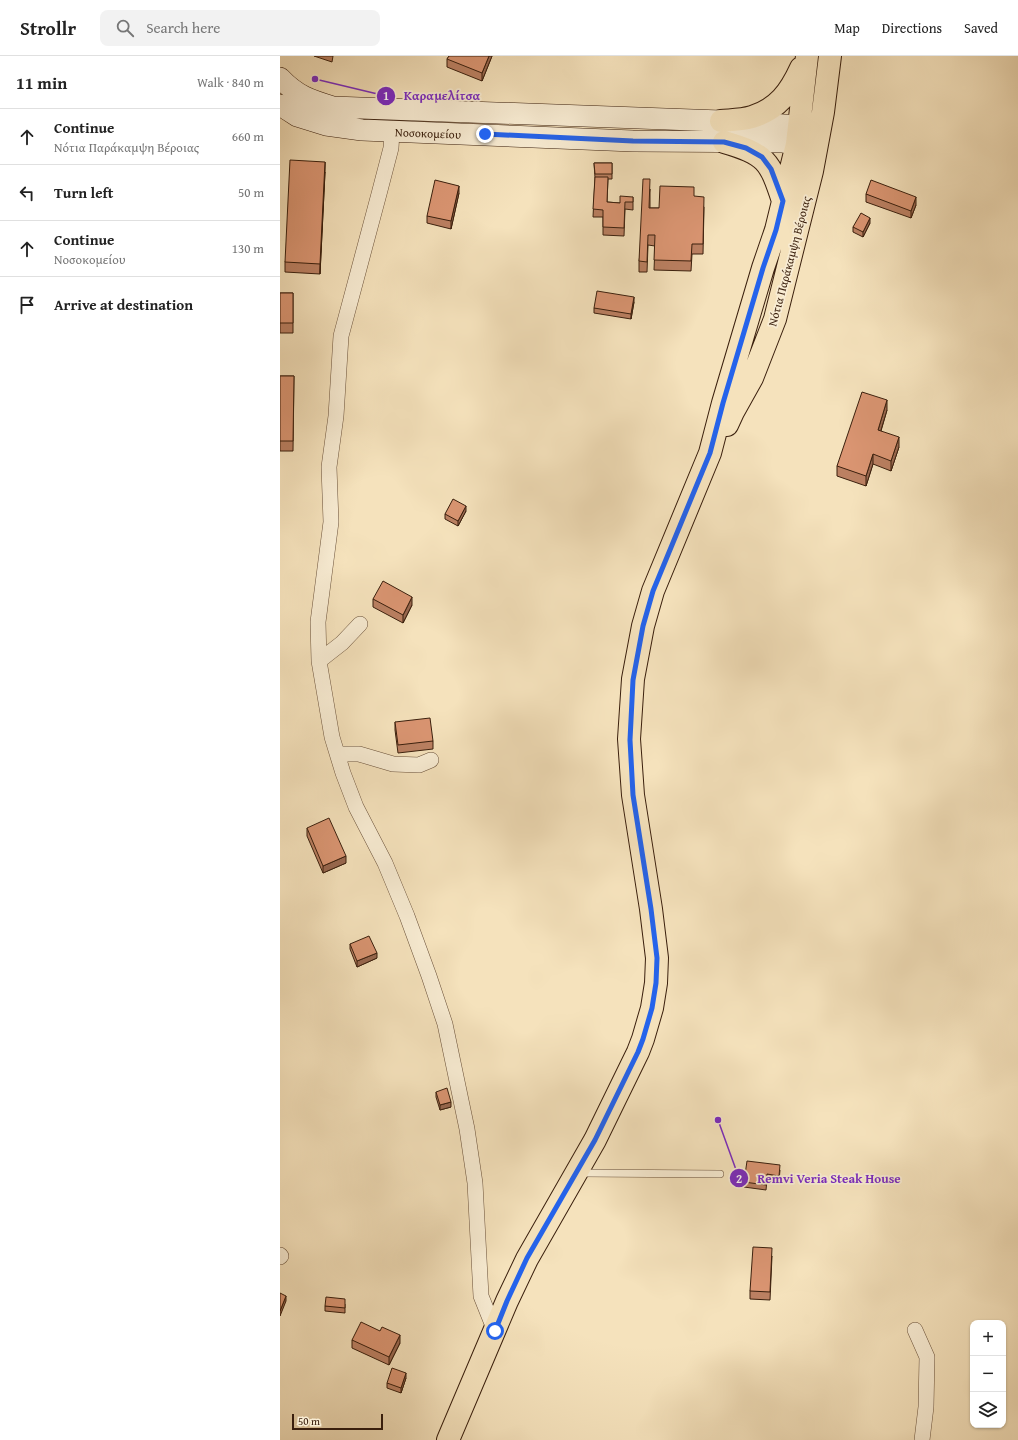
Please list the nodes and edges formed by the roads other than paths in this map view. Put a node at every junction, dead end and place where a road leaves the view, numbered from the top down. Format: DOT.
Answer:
graph roads {
  1 [pos="806,56"];
  2 [pos="830,56"];
  3 [pos="280,78"];
  4 [pos="280,105"];
  5 [pos="721,121"];
  6 [pos="392,131"];
  7 [pos="805,138"];
  8 [pos="724,142"];
  9 [pos="783,201"];
  10 [pos="710,453"];
  11 [pos="360,624"];
  12 [pos="320,661"];
  13 [pos="338,754"];
  14 [pos="431,760"];
  15 [pos="577,1173"];
  16 [pos="720,1174"];
  17 [pos="915,1330"];
  18 [pos="495,1331"];
  19 [pos="448,1440"];
  20 [pos="922,1440"];
  1 -- 5 [label="main road"];
  1 -- 7 [label="main road, Νότια Παράκαμψη Βέροιας"];
  2 -- 7 [label="main road, Νότια Παράκαμψη Βέροιας"];
  3 -- 5 [label="street, Νοσοκομείου"];
  4 -- 6 [label="street, Νοσοκομείου"];
  5 -- 7 [label="street, Νοσοκομείου"];
  6 -- 8 [label="street, Νοσοκομείου"];
  6 -- 12 [label="street"];
  7 -- 8 [label="street, Νοσοκομείου"];
  7 -- 9 [label="main road, Νότια Παράκαμψη Βέροιας"];
  7 -- 10 [label="main road, Νότια Παράκαμψη Βέροιας"];
  8 -- 9 [label="main road"];
  9 -- 10 [label="main road, Νότια Παράκαμψη Βέροιας"];
  10 -- 15 [label="main road, Νότια Παράκαμψη Βέροιας"];
  11 -- 12 [label="street"];
  12 -- 13 [label="street"];
  13 -- 14 [label="street"];
  13 -- 18 [label="street"];
  15 -- 16 [label="lane"];
  15 -- 18 [label="main road, Νότια Παράκαμψη Βέροιας"];
  17 -- 20 [label="street"];
  18 -- 19 [label="main road, Νότια Παράκαμψη Βέροιας"];
}
